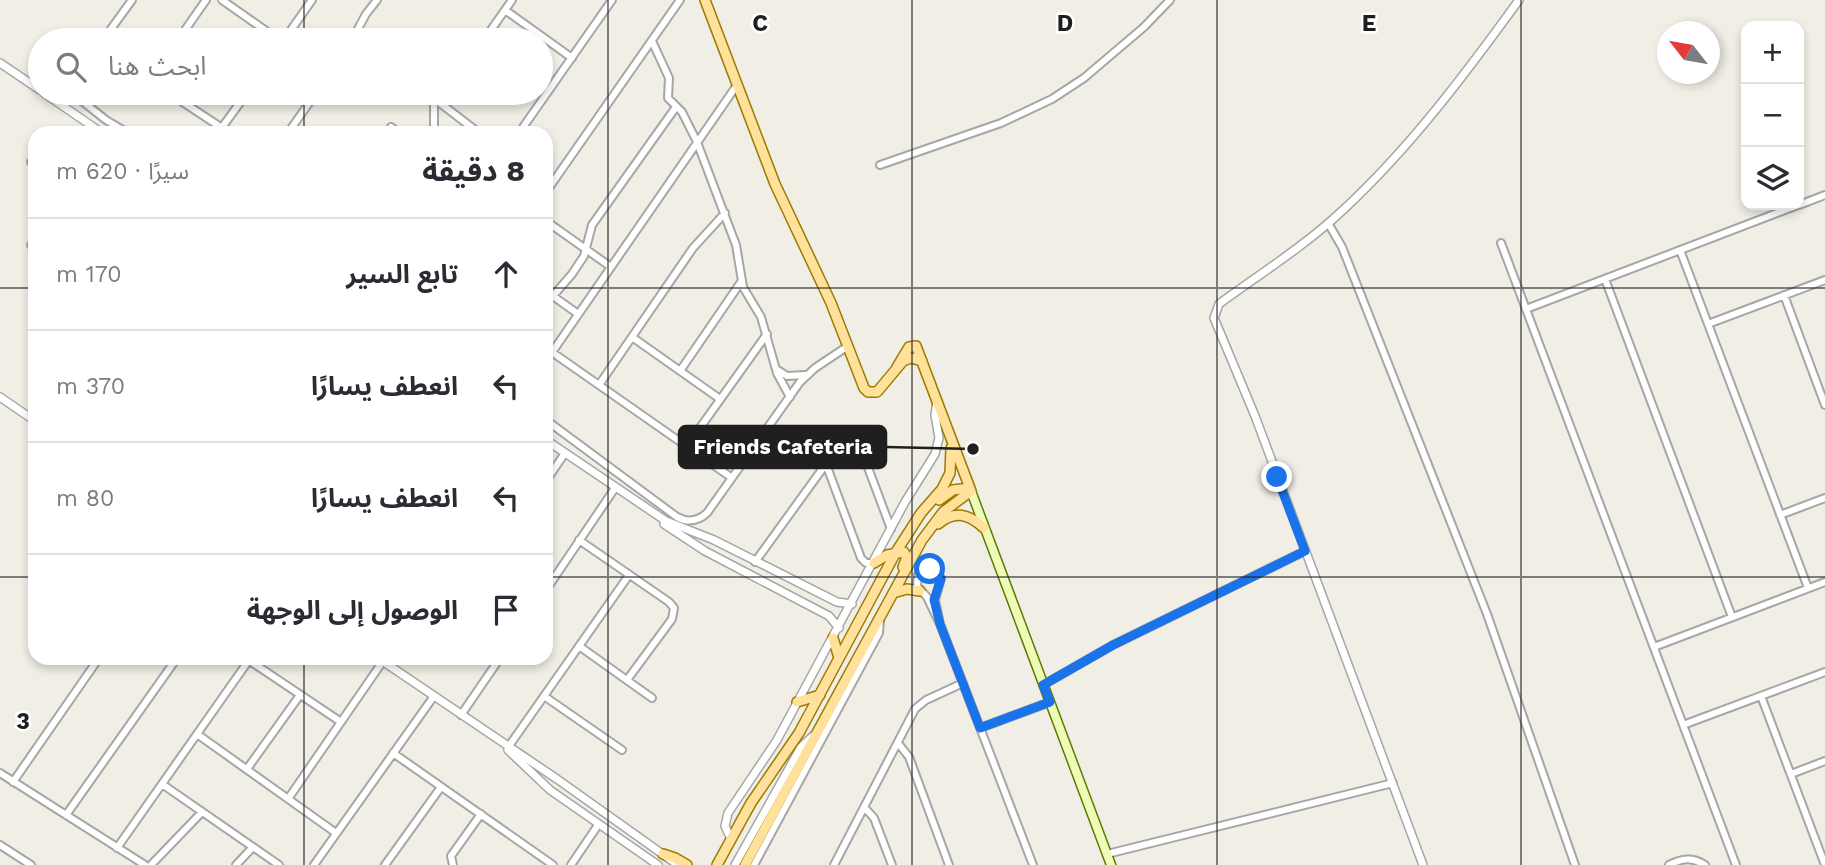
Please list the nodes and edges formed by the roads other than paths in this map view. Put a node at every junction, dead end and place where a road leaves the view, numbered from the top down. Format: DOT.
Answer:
graph roads {
  1 [pos="132,0"];
  2 [pos="206,0"];
  3 [pos="222,0"];
  4 [pos="377,0"];
  5 [pos="512,0"];
  6 [pos="680,0"];
  7 [pos="705,0"];
  8 [pos="1170,0"];
  9 [pos="1519,0"];
  10 [pos="310,1"];
  11 [pos="610,1"];
  12 [pos="505,10"];
  13 [pos="112,28"];
  14 [pos="187,28"];
  15 [pos="263,28"];
  16 [pos="290,28"];
  17 [pos="359,28"];
  18 [pos="492,28"];
  19 [pos="530,28"];
  20 [pos="652,41"];
  21 [pos="553,44"];
  22 [pos="572,58"];
  23 [pos="0,62"];
  24 [pos="28,82"];
  25 [pos="553,85"];
  26 [pos="737,85"];
  27 [pos="62,105"];
  28 [pos="87,105"];
  29 [pos="186,105"];
  30 [pos="238,105"];
  31 [pos="308,105"];
  32 [pos="436,105"];
  33 [pos="446,105"];
  34 [pos="539,105"];
  35 [pos="676,107"];
  36 [pos="92,126"];
  37 [pos="116,126"];
  38 [pos="214,126"];
  39 [pos="223,126"];
  40 [pos="293,126"];
  41 [pos="434,126"];
  42 [pos="470,126"];
  43 [pos="524,126"];
  44 [pos="697,142"];
  45 [pos="880,165"];
  46 [pos="553,182"];
  47 [pos="1825,195"];
  48 [pos="1804,203"];
  49 [pos="1786,210"];
  50 [pos="725,213"];
  51 [pos="1328,223"];
  52 [pos="553,226"];
  53 [pos="1501,243"];
  54 [pos="586,249"];
  55 [pos="1680,250"];
  56 [pos="611,267"];
  57 [pos="1605,279"];
  58 [pos="1825,280"];
  59 [pos="741,282"];
  60 [pos="1784,295"];
  61 [pos="553,296"];
  62 [pos="1526,309"];
  63 [pos="579,314"];
  64 [pos="1708,324"];
  65 [pos="766,334"];
  66 [pos="632,337"];
  67 [pos="553,345"];
  68 [pos="848,346"];
  69 [pos="553,353"];
  70 [pos="922,362"];
  71 [pos="775,367"];
  72 [pos="897,367"];
  73 [pos="680,371"];
  74 [pos="807,375"];
  75 [pos="600,385"];
  76 [pos="0,397"];
  77 [pos="790,397"];
  78 [pos="720,399"];
  79 [pos="937,401"];
  80 [pos="1825,405"];
  81 [pos="28,416"];
  82 [pos="553,424"];
  83 [pos="950,440"];
  84 [pos="553,445"];
  85 [pos="687,446"];
  86 [pos="565,453"];
  87 [pos="826,464"];
  88 [pos="553,471"];
  89 [pos="732,478"];
  90 [pos="615,488"];
  91 [pos="970,490"];
  92 [pos="1825,498"];
  93 [pos="639,504"];
  94 [pos="1780,515"];
  95 [pos="913,526"];
  96 [pos="984,528"];
  97 [pos="891,529"];
  98 [pos="579,540"];
  99 [pos="1305,551"];
  100 [pos="896,552"];
  101 [pos="755,562"];
  102 [pos="873,563"];
  103 [pos="910,563"];
  104 [pos="629,575"];
  105 [pos="553,579"];
  106 [pos="1825,582"];
  107 [pos="805,586"];
  108 [pos="896,589"];
  109 [pos="1808,589"];
  110 [pos="920,591"];
  111 [pos="798,600"];
  112 [pos="852,604"];
  113 [pos="879,617"];
  114 [pos="1732,617"];
  115 [pos="940,624"];
  116 [pos="839,628"];
  117 [pos="833,638"];
  118 [pos="579,646"];
  119 [pos="1654,647"];
  120 [pos="839,658"];
  121 [pos="94,665"];
  122 [pos="172,665"];
  123 [pos="243,665"];
  124 [pos="256,665"];
  125 [pos="377,665"];
  126 [pos="388,665"];
  127 [pos="493,665"];
  128 [pos="1825,672"];
  129 [pos="627,680"];
  130 [pos="962,683"];
  131 [pos="1043,685"];
  132 [pos="300,695"];
  133 [pos="820,695"];
  134 [pos="434,696"];
  135 [pos="544,696"];
  136 [pos="1761,696"];
  137 [pos="652,698"];
  138 [pos="797,702"];
  139 [pos="1050,702"];
  140 [pos="461,715"];
  141 [pos="341,722"];
  142 [pos="1683,725"];
  143 [pos="980,728"];
  144 [pos="480,729"];
  145 [pos="197,734"];
  146 [pos="814,735"];
  147 [pos="898,743"];
  148 [pos="509,746"];
  149 [pos="622,750"];
  150 [pos="393,753"];
  151 [pos="1825,761"];
  152 [pos="247,769"];
  153 [pos="0,774"];
  154 [pos="1791,774"];
  155 [pos="13,782"];
  156 [pos="1393,783"];
  157 [pos="162,784"];
  158 [pos="441,787"];
  159 [pos="791,788"];
  160 [pos="288,799"];
  161 [pos="864,807"];
  162 [pos="202,812"];
  163 [pos="481,814"];
  164 [pos="66,816"];
  165 [pos="598,825"];
  166 [pos="336,834"];
  167 [pos="731,839"];
  168 [pos="0,845"];
  169 [pos="253,847"];
  170 [pos="117,848"];
  171 [pos="663,854"];
  172 [pos="1107,854"];
  173 [pos="645,856"];
  174 [pos="719,862"];
  175 [pos="31,865"];
  176 [pos="145,865"];
  177 [pos="151,865"];
  178 [pos="236,865"];
  179 [pos="279,865"];
  180 [pos="314,865"];
  181 [pos="385,865"];
  182 [pos="456,865"];
  183 [pos="554,865"];
  184 [pos="571,865"];
  185 [pos="640,865"];
  186 [pos="657,865"];
  187 [pos="678,865"];
  188 [pos="687,865"];
  189 [pos="711,865"];
  190 [pos="735,865"];
  191 [pos="745,865"];
  192 [pos="754,865"];
  193 [pos="834,865"];
  194 [pos="892,865"];
  195 [pos="949,865"];
  196 [pos="1033,865"];
  197 [pos="1111,865"];
  198 [pos="1423,865"];
  199 [pos="1576,865"];
  200 [pos="1669,865"];
  201 [pos="1705,865"];
  202 [pos="1736,865"];
  203 [pos="1825,865"];
  1 -- 13 [label="street"];
  2 -- 14 [label="street"];
  3 -- 15 [label="street"];
  4 -- 17 [label="street"];
  5 -- 12 [label="street"];
  6 -- 20 [label="street"];
  7 -- 26 [label="main road"];
  8 -- 45 [label="street"];
  9 -- 51 [label="street"];
  10 -- 16 [label="street"];
  11 -- 22 [label="street"];
  12 -- 18 [label="street"];
  12 -- 19 [label="street"];
  20 -- 35 [label="street"];
  20 -- 46 [label="street"];
  21 -- 22 [label="street"];
  22 -- 25 [label="street"];
  23 -- 24 [label="street"];
  26 -- 44 [label="street"];
  26 -- 68 [label="main road"];
  27 -- 36 [label="street"];
  28 -- 37 [label="street"];
  29 -- 38 [label="street"];
  30 -- 39 [label="street"];
  31 -- 40 [label="street"];
  32 -- 41 [label="street"];
  33 -- 42 [label="street"];
  34 -- 43 [label="street"];
  35 -- 44 [label="street"];
  35 -- 54 [label="street"];
  44 -- 50 [label="street"];
  44 -- 56 [label="street"];
  47 -- 48 [label="street"];
  49 -- 55 [label="street"];
  50 -- 59 [label="street"];
  50 -- 66 [label="street"];
  51 -- 99 [label="street"];
  51 -- 199 [label="street"];
  52 -- 54 [label="street"];
  53 -- 62 [label="street"];
  54 -- 56 [label="street"];
  54 -- 61 [label="street"];
  55 -- 57 [label="street"];
  55 -- 64 [label="street"];
  56 -- 63 [label="street"];
  57 -- 62 [label="street"];
  57 -- 114 [label="street"];
  58 -- 60 [label="street"];
  59 -- 65 [label="street"];
  59 -- 73 [label="street"];
  60 -- 64 [label="street"];
  60 -- 80 [label="street"];
  61 -- 63 [label="street"];
  62 -- 119 [label="street"];
  63 -- 67 [label="street"];
  64 -- 94 [label="street"];
  65 -- 71 [label="street"];
  65 -- 78 [label="street"];
  66 -- 73 [label="street"];
  66 -- 75 [label="street"];
  68 -- 72 [label="main road"];
  68 -- 74 [label="street"];
  69 -- 75 [label="street"];
  70 -- 72 [label="main road"];
  70 -- 72 [label="main road"];
  70 -- 79 [label="main road"];
  71 -- 74 [label="street"];
  71 -- 77 [label="street"];
  73 -- 78 [label="street"];
  74 -- 77 [label="street"];
  75 -- 85 [label="street"];
  76 -- 81 [label="street"];
  77 -- 89 [label="street"];
  78 -- 85 [label="street"];
  79 -- 83 [label="main road"];
  79 -- 97 [label="street"];
  82 -- 89 [label="street"];
  83 -- 91 [label="main road"];
  83 -- 95 [label="main road"];
  84 -- 86 [label="street"];
  85 -- 89 [label="street"];
  86 -- 88 [label="street"];
  86 -- 90 [label="street"];
  87 -- 97 [label="street"];
  87 -- 101 [label="street"];
  87 -- 102 [label="street"];
  90 -- 93 [label="street"];
  90 -- 98 [label="street"];
  91 -- 95 [label="main road"];
  91 -- 96 [label="main road"];
  91 -- 103 [label="main road"];
  92 -- 94 [label="street"];
  93 -- 101 [label="street"];
  93 -- 111 [label="street"];
  94 -- 109 [label="street"];
  95 -- 100 [label="main road"];
  96 -- 103 [label="main road"];
  96 -- 131 [label="main road"];
  97 -- 102 [label="street"];
  98 -- 104 [label="street"];
  98 -- 105 [label="street"];
  99 -- 131 [label="street"];
  99 -- 156 [label="street"];
  100 -- 102 [label="main road"];
  100 -- 108 [label="main road"];
  100 -- 120 [label="main road"];
  101 -- 107 [label="street"];
  102 -- 112 [label="street"];
  103 -- 108 [label="main road"];
  104 -- 118 [label="street"];
  104 -- 129 [label="street"];
  106 -- 109 [label="street"];
  107 -- 111 [label="street"];
  107 -- 112 [label="street"];
  108 -- 110 [label="main road"];
  108 -- 113 [label="main road"];
  109 -- 114 [label="street"];
  110 -- 115 [label="street"];
  110 -- 115 [label="street"];
  111 -- 116 [label="street"];
  112 -- 116 [label="street"];
  113 -- 146 [label="main road"];
  113 -- 159 [label="street"];
  114 -- 119 [label="street"];
  115 -- 130 [label="street"];
  116 -- 117 [label="street"];
  117 -- 120 [label="main road"];
  117 -- 138 [label="street"];
  118 -- 129 [label="street"];
  118 -- 135 [label="street"];
  119 -- 142 [label="street"];
  120 -- 133 [label="main road"];
  121 -- 155 [label="street"];
  122 -- 164 [label="street"];
  123 -- 145 [label="street"];
  124 -- 132 [label="street"];
  125 -- 141 [label="street"];
  126 -- 134 [label="street"];
  127 -- 140 [label="street"];
  128 -- 136 [label="street"];
  129 -- 137 [label="street"];
  130 -- 143 [label="street"];
  130 -- 147 [label="street"];
  131 -- 139 [label="main road"];
  132 -- 141 [label="street"];
  132 -- 152 [label="street"];
  133 -- 138 [label="main road"];
  133 -- 167 [label="main road"];
  134 -- 140 [label="street"];
  134 -- 150 [label="street"];
  135 -- 148 [label="street"];
  135 -- 149 [label="street"];
  136 -- 142 [label="street"];
  136 -- 154 [label="street"];
  138 -- 167 [label="street"];
  139 -- 143 [label="street"];
  139 -- 172 [label="main road"];
  140 -- 144 [label="street"];
  141 -- 160 [label="street"];
  142 -- 202 [label="street"];
  143 -- 196 [label="street"];
  144 -- 148 [label="street"];
  144 -- 165 [label="street"];
  145 -- 152 [label="street"];
  145 -- 157 [label="street"];
  146 -- 159 [label="main road"];
  146 -- 190 [label="street"];
  147 -- 161 [label="street"];
  147 -- 195 [label="street"];
  148 -- 171 [label="street"];
  150 -- 158 [label="street"];
  150 -- 166 [label="street"];
  151 -- 154 [label="street"];
  152 -- 160 [label="street"];
  153 -- 155 [label="street"];
  154 -- 203 [label="street"];
  155 -- 164 [label="street"];
  156 -- 172 [label="street"];
  156 -- 198 [label="street"];
  157 -- 162 [label="street"];
  157 -- 170 [label="street"];
  158 -- 163 [label="street"];
  158 -- 181 [label="street"];
  159 -- 191 [label="main road"];
  159 -- 192 [label="street"];
  160 -- 166 [label="street"];
  161 -- 193 [label="street"];
  161 -- 194 [label="street"];
  162 -- 169 [label="street"];
  162 -- 177 [label="street"];
  163 -- 182 [label="street"];
  163 -- 183 [label="street"];
  164 -- 170 [label="street"];
  165 -- 173 [label="street"];
  165 -- 184 [label="street"];
  166 -- 180 [label="street"];
  167 -- 174 [label="main road"];
  168 -- 175 [label="street"];
  169 -- 178 [label="street"];
  169 -- 179 [label="street"];
  170 -- 176 [label="street"];
  171 -- 187 [label="street"];
  171 -- 188 [label="main road"];
  172 -- 197 [label="main road"];
  173 -- 185 [label="street"];
  173 -- 186 [label="street"];
  174 -- 189 [label="main road"];
  200 -- 201 [label="street"];
}
